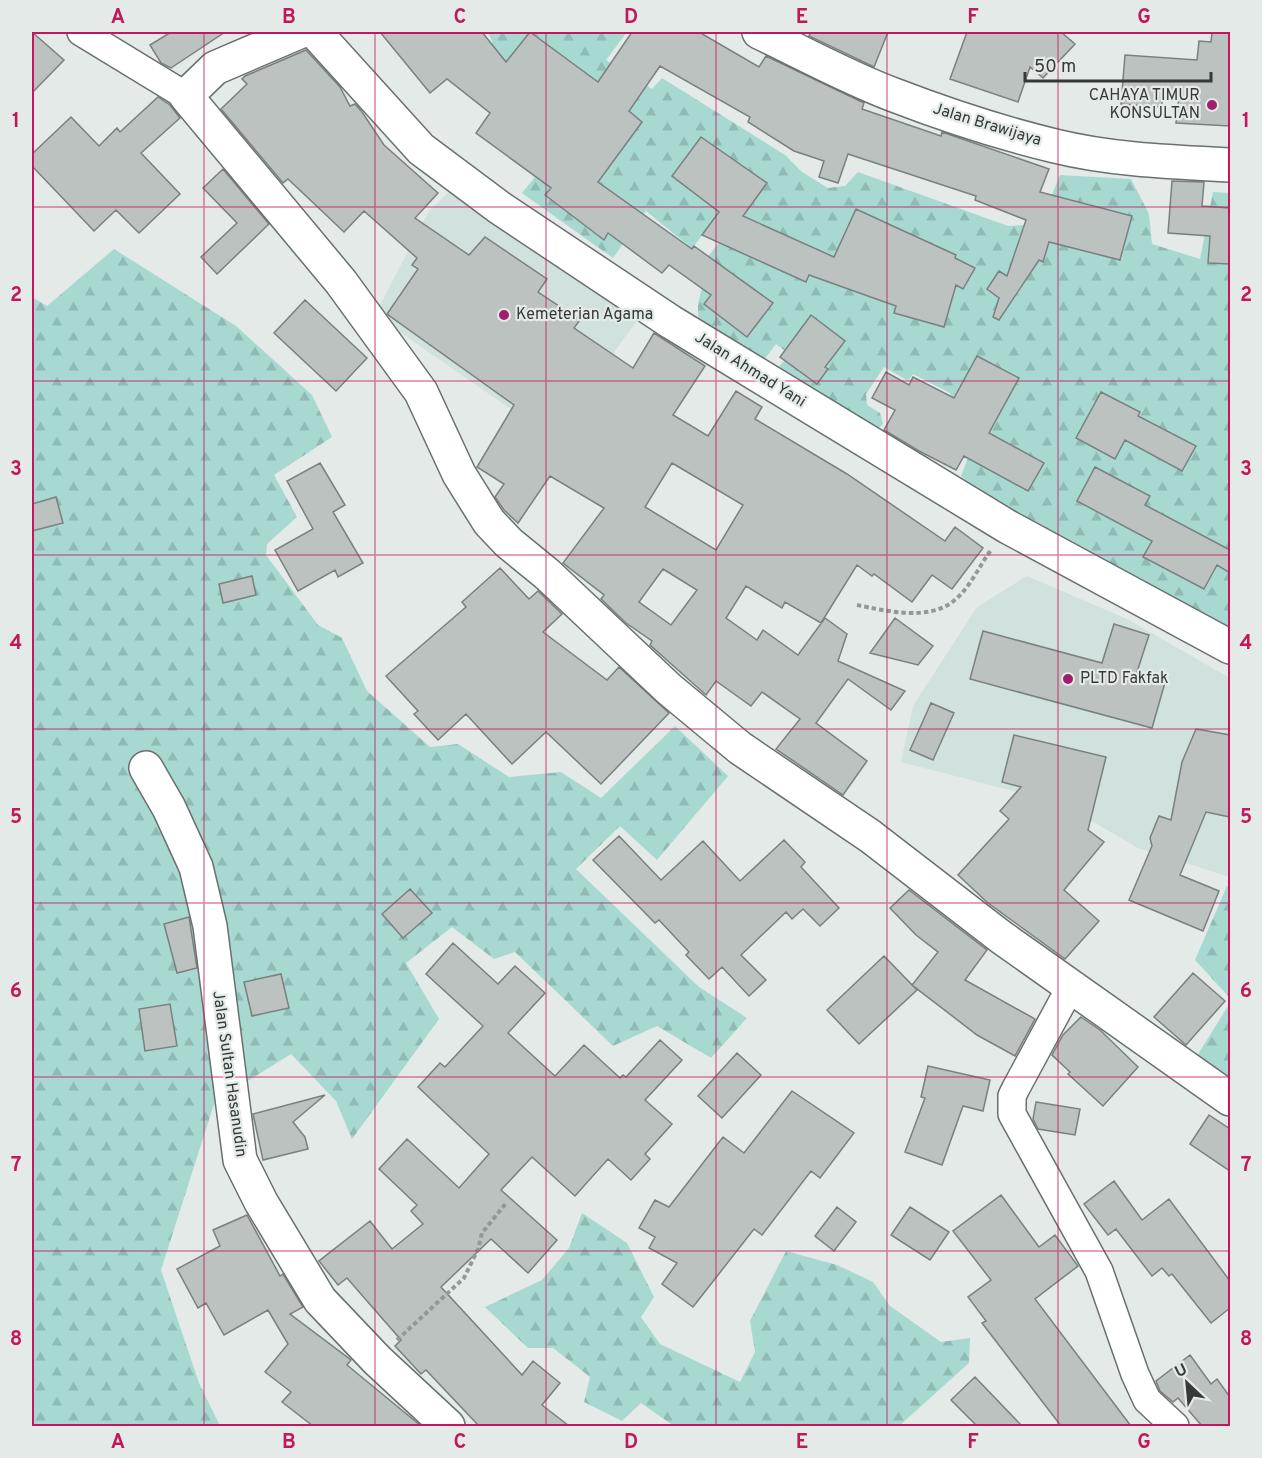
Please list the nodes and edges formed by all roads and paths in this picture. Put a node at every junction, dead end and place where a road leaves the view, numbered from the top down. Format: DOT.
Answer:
graph roads {
  1 [pos="81,32"];
  2 [pos="299,32"];
  3 [pos="315,32"];
  4 [pos="759,32"];
  5 [pos="186,96"];
  6 [pos="1230,165"];
  7 [pos="1008,527"];
  8 [pos="857,605"];
  9 [pos="1230,647"];
  10 [pos="146,768"];
  11 [pos="1071,986"];
  12 [pos="1230,1099"];
  13 [pos="507,1202"];
  14 [pos="377,1360"];
  15 [pos="448,1426"];
  16 [pos="1175,1426"];
  1 -- 5 [label="street"];
  2 -- 5 [label="main road"];
  3 -- 7 [label="main road, Jalan Ahmad Yani"];
  4 -- 6 [label="main road, Jalan Brawijaya"];
  5 -- 11 [label="main road"];
  7 -- 8 [label="path"];
  7 -- 9 [label="main road, Jalan Ahmad Yani"];
  10 -- 14 [label="main road, Jalan Sultan Hasanudin"];
  11 -- 12 [label="main road"];
  11 -- 16 [label="street"];
  13 -- 14 [label="path"];
  14 -- 15 [label="main road, Jalan Sultan Hasanudin"];
}
